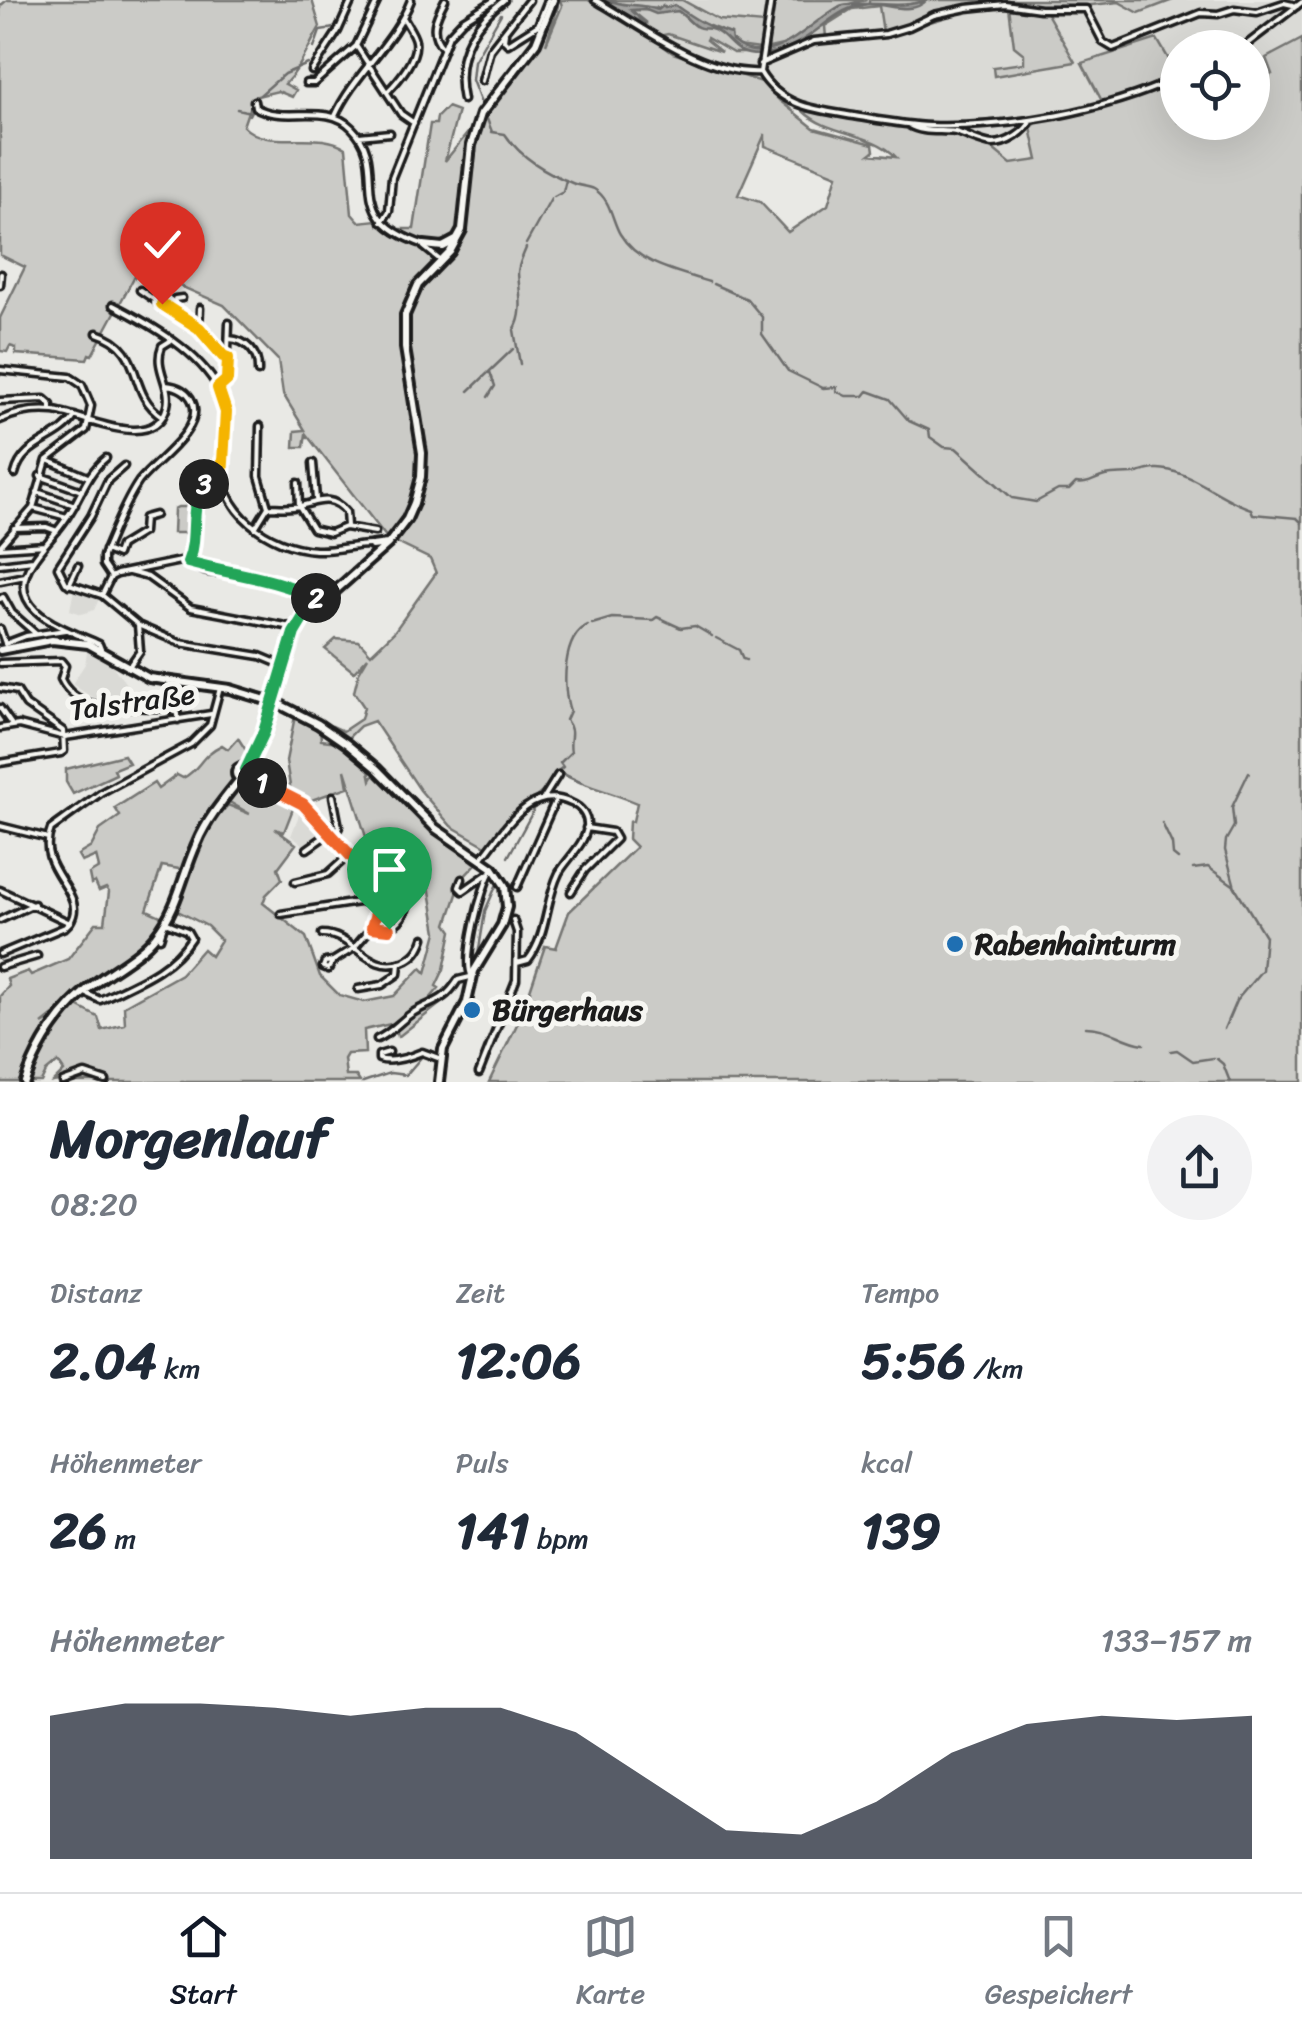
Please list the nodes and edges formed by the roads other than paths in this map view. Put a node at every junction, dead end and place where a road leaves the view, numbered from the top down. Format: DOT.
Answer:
graph roads {
  1 [pos="352,0"];
  2 [pos="378,0"];
  3 [pos="412,0"];
  4 [pos="445,0"];
  5 [pos="494,0"];
  6 [pos="504,0"];
  7 [pos="529,0"];
  8 [pos="551,0"];
  9 [pos="595,0"];
  10 [pos="772,0"];
  11 [pos="1299,4"];
  12 [pos="403,18"];
  13 [pos="1265,30"];
  14 [pos="505,31"];
  15 [pos="356,46"];
  16 [pos="443,48"];
  17 [pos="760,64"];
  18 [pos="370,66"];
  19 [pos="312,71"];
  20 [pos="760,72"];
  21 [pos="482,80"];
  22 [pos="306,83"];
  23 [pos="1160,84"];
  24 [pos="387,92"];
  25 [pos="463,100"];
  26 [pos="263,112"];
  27 [pos="335,116"];
  28 [pos="1031,120"];
  29 [pos="414,123"];
  30 [pos="909,124"];
  31 [pos="390,133"];
  32 [pos="359,136"];
  33 [pos="382,222"];
  34 [pos="457,240"];
  35 [pos="422,244"];
  36 [pos="441,261"];
  37 [pos="1,274"];
  38 [pos="0,284"];
  39 [pos="140,290"];
  40 [pos="166,292"];
  41 [pos="182,298"];
  42 [pos="160,303"];
  43 [pos="113,305"];
  44 [pos="200,308"];
  45 [pos="174,311"];
  46 [pos="229,323"];
  47 [pos="199,329"];
  48 [pos="97,333"];
  49 [pos="228,338"];
  50 [pos="167,342"];
  51 [pos="228,358"];
  52 [pos="0,370"];
  53 [pos="258,372"];
  54 [pos="164,385"];
  55 [pos="218,388"];
  56 [pos="0,400"];
  57 [pos="51,411"];
  58 [pos="75,416"];
  59 [pos="162,416"];
  60 [pos="0,420"];
  61 [pos="89,422"];
  62 [pos="260,426"];
  63 [pos="106,458"];
  64 [pos="47,460"];
  65 [pos="313,463"];
  66 [pos="124,466"];
  67 [pos="15,474"];
  68 [pos="40,476"];
  69 [pos="88,476"];
  70 [pos="222,478"];
  71 [pos="298,483"];
  72 [pos="82,491"];
  73 [pos="37,492"];
  74 [pos="316,500"];
  75 [pos="75,505"];
  76 [pos="299,506"];
  77 [pos="268,507"];
  78 [pos="33,508"];
  79 [pos="155,515"];
  80 [pos="68,517"];
  81 [pos="346,527"];
  82 [pos="14,528"];
  83 [pos="255,528"];
  84 [pos="58,531"];
  85 [pos="374,532"];
  86 [pos="388,544"];
  87 [pos="46,545"];
  88 [pos="358,546"];
  89 [pos="372,546"];
  90 [pos="0,547"];
  91 [pos="105,550"];
  92 [pos="377,555"];
  93 [pos="33,560"];
  94 [pos="188,562"];
  95 [pos="0,564"];
  96 [pos="78,566"];
  97 [pos="129,572"];
  98 [pos="25,576"];
  99 [pos="111,577"];
  100 [pos="0,581"];
  101 [pos="70,585"];
  102 [pos="102,595"];
  103 [pos="0,599"];
  104 [pos="321,602"];
  105 [pos="138,625"];
  106 [pos="296,628"];
  107 [pos="0,629"];
  108 [pos="65,630"];
  109 [pos="36,634"];
  110 [pos="4,648"];
  111 [pos="102,652"];
  112 [pos="0,663"];
  113 [pos="284,666"];
  114 [pos="128,668"];
  115 [pos="0,688"];
  116 [pos="220,688"];
  117 [pos="273,704"];
  118 [pos="0,708"];
  119 [pos="212,713"];
  120 [pos="178,720"];
  121 [pos="12,725"];
  122 [pos="0,728"];
  123 [pos="65,737"];
  124 [pos="0,763"];
  125 [pos="243,774"];
  126 [pos="558,775"];
  127 [pos="334,796"];
  128 [pos="542,799"];
  129 [pos="556,799"];
  130 [pos="0,826"];
  131 [pos="586,828"];
  132 [pos="330,836"];
  133 [pos="48,838"];
  134 [pos="307,849"];
  135 [pos="349,855"];
  136 [pos="480,857"];
  137 [pos="491,870"];
  138 [pos="462,879"];
  139 [pos="296,882"];
  140 [pos="517,887"];
  141 [pos="0,890"];
  142 [pos="409,891"];
  143 [pos="571,892"];
  144 [pos="378,899"];
  145 [pos="34,904"];
  146 [pos="281,914"];
  147 [pos="504,916"];
  148 [pos="0,920"];
  149 [pos="70,922"];
  150 [pos="165,922"];
  151 [pos="372,927"];
  152 [pos="322,934"];
  153 [pos="160,938"];
  154 [pos="424,938"];
  155 [pos="354,948"];
  156 [pos="0,954"];
  157 [pos="37,956"];
  158 [pos="333,961"];
  159 [pos="399,963"];
  160 [pos="517,963"];
  161 [pos="0,967"];
  162 [pos="472,978"];
  163 [pos="358,989"];
  164 [pos="83,992"];
  165 [pos="377,1039"];
  166 [pos="388,1052"];
  167 [pos="441,1059"];
  168 [pos="479,1073"];
  169 [pos="106,1081"];
  170 [pos="25,1082"];
  171 [pos="63,1082"];
  172 [pos="438,1082"];
  1 -- 19 [label="street"];
  2 -- 15 [label="street"];
  3 -- 12 [label="street"];
  4 -- 16 [label="street"];
  5 -- 16 [label="street"];
  6 -- 25 [label="street"];
  7 -- 14 [label="street"];
  8 -- 14 [label="street"];
  8 -- 34 [label="street"];
  9 -- 20 [label="street"];
  10 -- 17 [label="street"];
  11 -- 13 [label="street"];
  11 -- 17 [label="street"];
  12 -- 18 [label="street"];
  12 -- 24 [label="street"];
  14 -- 21 [label="street"];
  15 -- 18 [label="street"];
  15 -- 22 [label="street"];
  16 -- 29 [label="street"];
  17 -- 20 [label="street"];
  18 -- 24 [label="street"];
  18 -- 27 [label="street"];
  20 -- 30 [label="street"];
  23 -- 28 [label="street"];
  24 -- 29 [label="street"];
  26 -- 27 [label="street"];
  27 -- 32 [label="street"];
  28 -- 30 [label="street"];
  28 -- 30 [label="street"];
  29 -- 33 [label="street"];
  31 -- 32 [label="street"];
  32 -- 33 [label="street"];
  33 -- 35 [label="street"];
  34 -- 35 [label="street"];
  34 -- 36 [label="street"];
  35 -- 36 [label="street"];
  36 -- 86 [label="street"];
  37 -- 38 [label="street"];
  39 -- 42 [label="street"];
  40 -- 42 [label="street"];
  41 -- 45 [label="street"];
  42 -- 45 [label="street"];
  43 -- 50 [label="street"];
  44 -- 47 [label="street"];
  45 -- 47 [label="street"];
  46 -- 49 [label="street"];
  47 -- 51 [label="street"];
  48 -- 59 [label="street"];
  49 -- 51 [label="street"];
  49 -- 53 [label="street"];
  50 -- 54 [label="street"];
  50 -- 55 [label="street"];
  51 -- 55 [label="street"];
  52 -- 61 [label="street"];
  54 -- 59 [label="street"];
  54 -- 91 [label="street"];
  55 -- 70 [label="street"];
  56 -- 57 [label="street"];
  57 -- 58 [label="street"];
  57 -- 60 [label="street"];
  58 -- 61 [label="street"];
  58 -- 67 [label="street"];
  59 -- 61 [label="street"];
  61 -- 64 [label="street"];
  62 -- 77 [label="street"];
  63 -- 69 [label="street"];
  64 -- 68 [label="street"];
  64 -- 69 [label="street"];
  65 -- 74 [label="street"];
  66 -- 101 [label="street"];
  68 -- 72 [label="street"];
  68 -- 73 [label="street"];
  69 -- 72 [label="street"];
  70 -- 83 [label="street"];
  70 -- 94 [label="street"];
  71 -- 76 [label="street"];
  72 -- 75 [label="street"];
  73 -- 75 [label="street"];
  73 -- 78 [label="street"];
  74 -- 76 [label="street"];
  74 -- 81 [label="street"];
  75 -- 80 [label="street"];
  76 -- 77 [label="street"];
  76 -- 81 [label="street"];
  77 -- 83 [label="street"];
  78 -- 80 [label="street"];
  78 -- 82 [label="street"];
  79 -- 91 [label="street"];
  80 -- 84 [label="street"];
  81 -- 85 [label="street"];
  82 -- 84 [label="street"];
  82 -- 90 [label="street"];
  83 -- 88 [label="street"];
  84 -- 87 [label="street"];
  86 -- 89 [label="street"];
  86 -- 92 [label="street"];
  87 -- 90 [label="street"];
  87 -- 93 [label="street"];
  88 -- 89 [label="street"];
  88 -- 92 [label="street"];
  89 -- 92 [label="street"];
  91 -- 99 [label="street"];
  92 -- 104 [label="street"];
  93 -- 95 [label="street"];
  93 -- 98 [label="street"];
  94 -- 97 [label="street"];
  94 -- 104 [label="street"];
  96 -- 101 [label="street"];
  97 -- 99 [label="street"];
  97 -- 106 [label="street"];
  98 -- 100 [label="street"];
  98 -- 108 [label="street"];
  99 -- 102 [label="street"];
  101 -- 102 [label="street"];
  102 -- 105 [label="street"];
  103 -- 109 [label="street"];
  104 -- 106 [label="street"];
  105 -- 113 [label="street"];
  105 -- 114 [label="street"];
  106 -- 113 [label="street"];
  107 -- 110 [label="street"];
  108 -- 109 [label="street"];
  108 -- 111 [label="street"];
  109 -- 110 [label="street"];
  110 -- 111 [label="street"];
  111 -- 114 [label="street"];
  112 -- 120 [label="street"];
  113 -- 117 [label="street"];
  114 -- 116 [label="street"];
  115 -- 123 [label="street"];
  116 -- 117 [label="street"];
  116 -- 119 [label="street"];
  117 -- 125 [label="street"];
  117 -- 136 [label="street"];
  118 -- 121 [label="street"];
  119 -- 120 [label="street, Talstraße"];
  119 -- 133 [label="street"];
  120 -- 123 [label="street, Talstraße"];
  121 -- 122 [label="street, Talstraße"];
  121 -- 123 [label="street, Talstraße"];
  123 -- 124 [label="street"];
  125 -- 132 [label="street"];
  125 -- 150 [label="street"];
  126 -- 128 [label="street"];
  127 -- 132 [label="street"];
  128 -- 129 [label="street"];
  128 -- 136 [label="street"];
  129 -- 131 [label="street"];
  129 -- 140 [label="street"];
  130 -- 133 [label="street"];
  131 -- 143 [label="street"];
  131 -- 160 [label="street"];
  132 -- 134 [label="street"];
  132 -- 135 [label="street"];
  133 -- 149 [label="street"];
  135 -- 139 [label="street"];
  135 -- 144 [label="street"];
  136 -- 137 [label="street"];
  137 -- 138 [label="street"];
  137 -- 147 [label="street"];
  137 -- 162 [label="street"];
  141 -- 145 [label="street"];
  142 -- 151 [label="street"];
  144 -- 146 [label="street"];
  144 -- 151 [label="street"];
  145 -- 148 [label="street"];
  145 -- 149 [label="street"];
  147 -- 160 [label="street"];
  147 -- 162 [label="street"];
  149 -- 156 [label="street"];
  150 -- 153 [label="street"];
  150 -- 164 [label="street"];
  150 -- 164 [label="street"];
  151 -- 155 [label="street"];
  152 -- 155 [label="street"];
  154 -- 159 [label="street"];
  155 -- 158 [label="street"];
  155 -- 159 [label="street"];
  157 -- 161 [label="street"];
  159 -- 163 [label="street"];
  160 -- 168 [label="street"];
  162 -- 165 [label="street"];
  162 -- 167 [label="street"];
  164 -- 170 [label="street"];
  166 -- 167 [label="street"];
  167 -- 172 [label="street"];
  169 -- 171 [label="street"];
}
